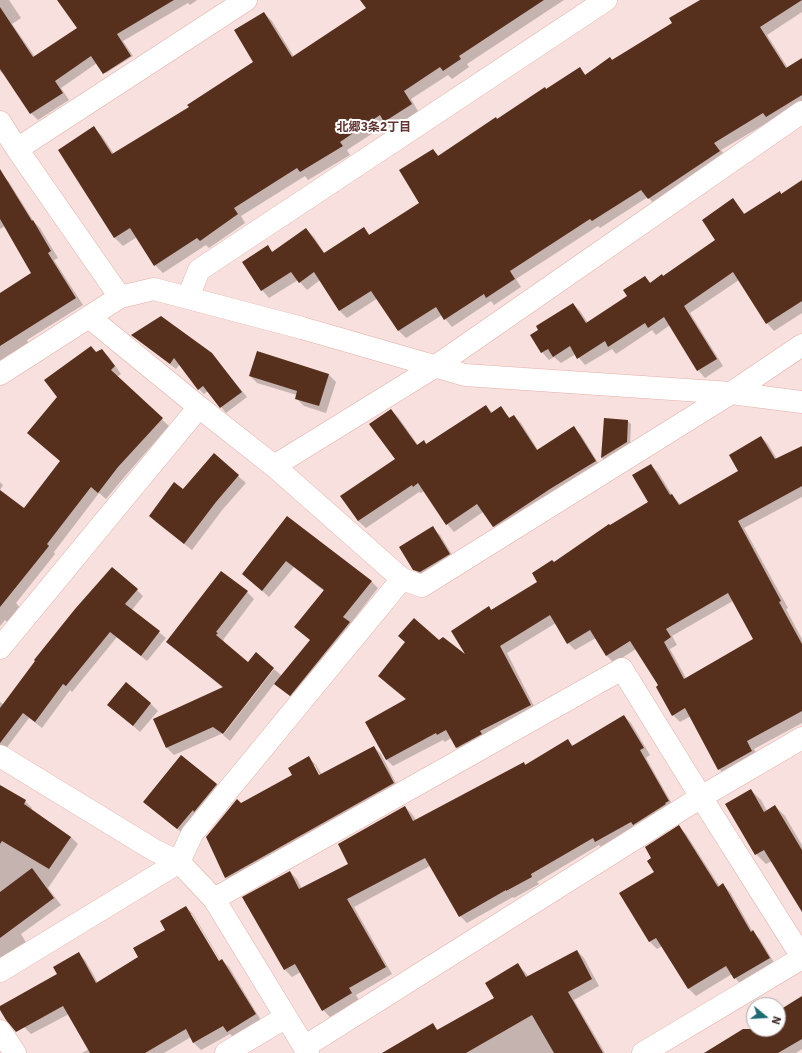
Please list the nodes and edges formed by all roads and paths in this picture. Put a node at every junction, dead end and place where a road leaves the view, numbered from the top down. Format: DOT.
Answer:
graph roads {
  1 [pos="246,0"];
  2 [pos="606,0"];
  3 [pos="802,112"];
  4 [pos="2,128"];
  5 [pos="17,149"];
  6 [pos="120,297"];
  7 [pos="188,297"];
  8 [pos="89,317"];
  9 [pos="802,345"];
  10 [pos="436,366"];
  11 [pos="0,374"];
  12 [pos="731,393"];
  13 [pos="802,402"];
  14 [pos="199,407"];
  15 [pos="274,466"];
  16 [pos="402,579"];
  17 [pos="0,648"];
  18 [pos="802,738"];
  19 [pos="0,756"];
  20 [pos="701,797"];
  21 [pos="179,862"];
  22 [pos="214,899"];
  23 [pos="802,958"];
  24 [pos="0,971"];
  25 [pos="286,1017"];
  26 [pos="0,1031"];
  27 [pos="306,1050"];
  28 [pos="15,1053"];
  29 [pos="226,1053"];
  30 [pos="643,1053"];
  1 -- 5 [label="street"];
  2 -- 7 [label="street"];
  3 -- 10 [label="street"];
  4 -- 5 [label="street"];
  5 -- 6 [label="street"];
  6 -- 7 [label="street"];
  6 -- 8 [label="street"];
  7 -- 10 [label="street"];
  8 -- 11 [label="street"];
  8 -- 14 [label="street"];
  9 -- 12 [label="street"];
  10 -- 12 [label="street"];
  10 -- 15 [label="street"];
  12 -- 13 [label="street"];
  12 -- 16 [label="street"];
  14 -- 15 [label="street"];
  14 -- 17 [label="street"];
  15 -- 16 [label="street"];
  16 -- 21 [label="street"];
  18 -- 20 [label="street"];
  19 -- 21 [label="street"];
  20 -- 22 [label="street"];
  20 -- 23 [label="street"];
  20 -- 27 [label="street"];
  21 -- 22 [label="street"];
  21 -- 24 [label="street"];
  22 -- 25 [label="street"];
  23 -- 30 [label="street"];
  25 -- 27 [label="street"];
  25 -- 29 [label="street"];
  26 -- 28 [label="street"];
}
